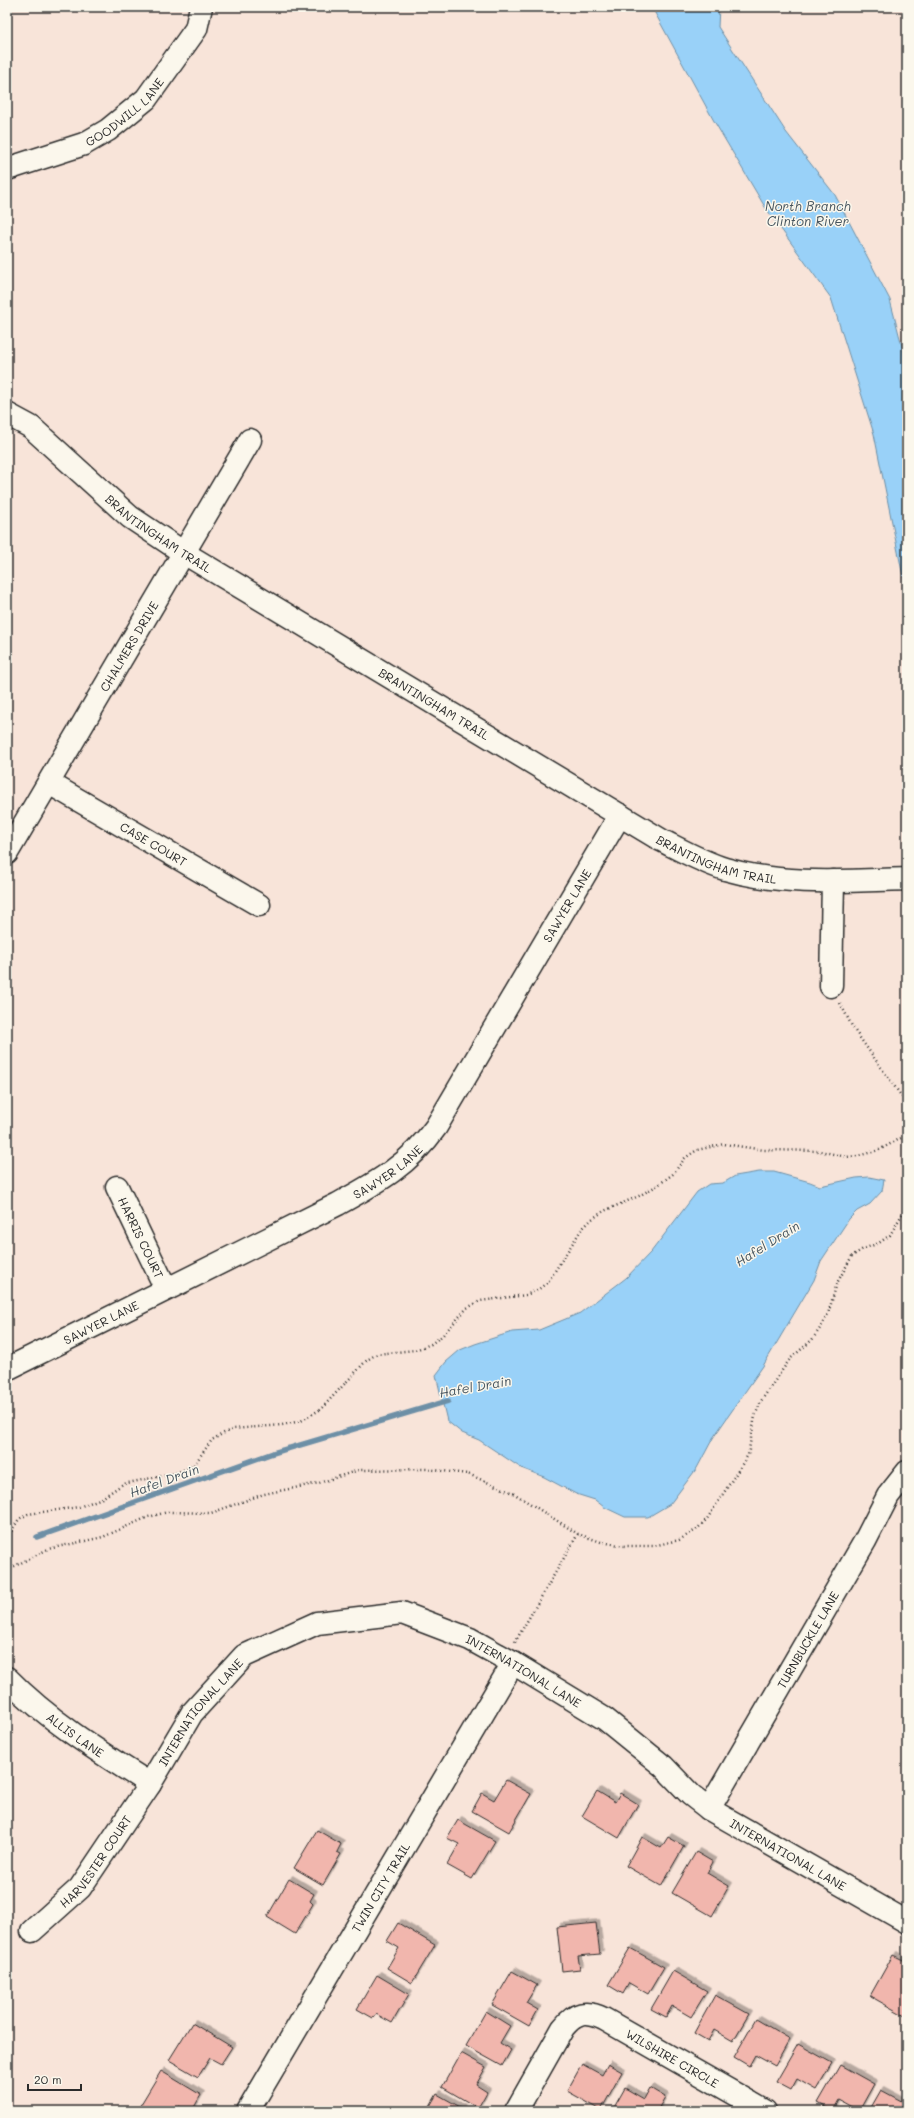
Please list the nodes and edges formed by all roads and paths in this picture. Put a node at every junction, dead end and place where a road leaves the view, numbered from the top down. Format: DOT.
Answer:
graph roads {
  1 [pos="201,7"];
  2 [pos="7,169"];
  3 [pos="7,414"];
  4 [pos="250,440"];
  5 [pos="184,553"];
  6 [pos="49,783"];
  7 [pos="620,815"];
  8 [pos="7,853"];
  9 [pos="907,879"];
  10 [pos="833,881"];
  11 [pos="259,905"];
  12 [pos="831,986"];
  13 [pos="907,1104"];
  14 [pos="907,1135"];
  15 [pos="118,1187"];
  16 [pos="907,1206"];
  17 [pos="166,1289"];
  18 [pos="7,1369"];
  19 [pos="907,1472"];
  20 [pos="578,1534"];
  21 [pos="7,1538"];
  22 [pos="7,1570"];
  23 [pos="509,1661"];
  24 [pos="7,1678"];
  25 [pos="150,1784"];
  26 [pos="709,1809"];
  27 [pos="907,1922"];
  28 [pos="32,1931"];
  29 [pos="248,2111"];
  30 [pos="516,2111"];
  31 [pos="765,2111"];
  1 -- 2 [label="street, GOODWILL LANE"];
  3 -- 5 [label="street, BRANTINGHAM TRAIL"];
  4 -- 5 [label="street, CHALMERS DRIVE"];
  5 -- 6 [label="street, CHALMERS DRIVE"];
  5 -- 7 [label="street, BRANTINGHAM TRAIL"];
  6 -- 8 [label="street, CHALMERS DRIVE"];
  6 -- 11 [label="street, CASE COURT"];
  7 -- 10 [label="street, BRANTINGHAM TRAIL"];
  7 -- 17 [label="street, SAWYER LANE"];
  9 -- 10 [label="street, BRANTINGHAM TRAIL"];
  10 -- 12 [label="street"];
  12 -- 13 [label="path"];
  14 -- 21 [label="path"];
  15 -- 17 [label="street, HARRIS COURT"];
  16 -- 20 [label="path"];
  17 -- 18 [label="street, SAWYER LANE"];
  19 -- 26 [label="street, TURNBUCKLE LANE"];
  20 -- 22 [label="path"];
  20 -- 23 [label="path"];
  23 -- 25 [label="street, INTERNATIONAL LANE"];
  23 -- 26 [label="street, INTERNATIONAL LANE"];
  23 -- 29 [label="street, TWIN CITY TRAIL"];
  24 -- 25 [label="street, ALLIS LANE"];
  25 -- 28 [label="street, HARVESTER COURT"];
  26 -- 27 [label="street, INTERNATIONAL LANE"];
  30 -- 31 [label="street, WILSHIRE CIRCLE"];
}
